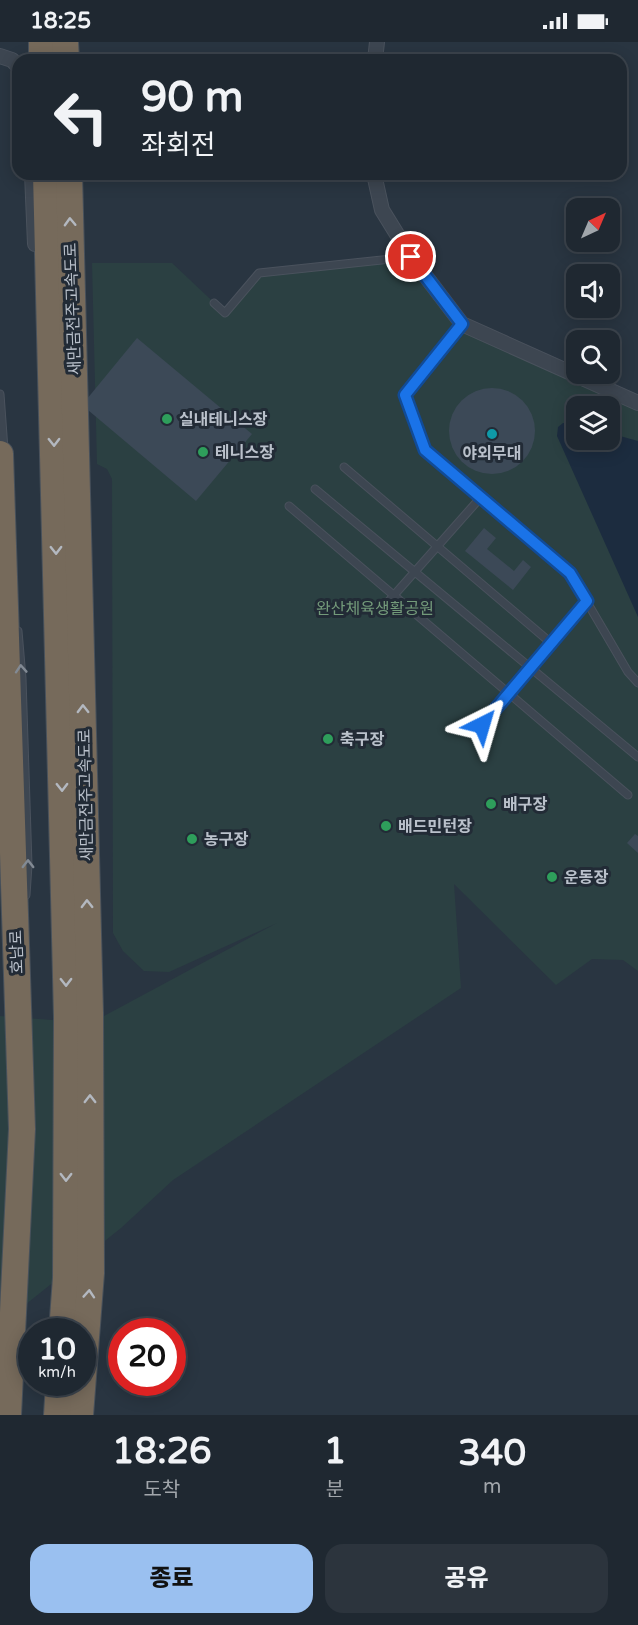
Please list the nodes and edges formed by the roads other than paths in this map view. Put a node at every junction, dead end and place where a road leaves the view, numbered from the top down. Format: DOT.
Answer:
graph roads {
  1 [pos="32,180"];
  2 [pos="46,180"];
  3 [pos="69,180"];
  4 [pos="375,180"];
  5 [pos="411,257"];
  6 [pos="214,303"];
  7 [pos="462,324"];
  8 [pos="0,394"];
  9 [pos="638,403"];
  10 [pos="42,418"];
  11 [pos="0,454"];
  12 [pos="344,467"];
  13 [pos="315,489"];
  14 [pos="66,491"];
  15 [pos="481,497"];
  16 [pos="288,507"];
  17 [pos="11,536"];
  18 [pos="437,546"];
  19 [pos="415,572"];
  20 [pos="394,596"];
  21 [pos="587,601"];
  22 [pos="380,611"];
  23 [pos="17,619"];
  24 [pos="551,643"];
  25 [pos="530,668"];
  26 [pos="638,683"];
  27 [pos="508,694"];
  28 [pos="482,725"];
  29 [pos="638,757"];
  30 [pos="628,795"];
  31 [pos="0,796"];
  32 [pos="26,900"];
  33 [pos="24,945"];
  34 [pos="19,1048"];
  35 [pos="63,1318"];
  36 [pos="0,1335"];
  37 [pos="58,1396"];
  38 [pos="8,1415"];
  39 [pos="57,1415"];
  40 [pos="81,1415"];
  1 -- 10 [label="street"];
  2 -- 14 [label="highway, 새만금전주고속도로, one-way"];
  14 -- 3 [label="highway, 새만금전주고속도로, one-way"];
  4 -- 5 [label="street"];
  5 -- 6 [label="lane"];
  5 -- 7 [label="street"];
  7 -- 9 [label="street"];
  7 -- 15 [label="lane"];
  8 -- 17 [label="lane"];
  11 -- 34 [label="highway, 호남로"];
  12 -- 18 [label="lane"];
  13 -- 19 [label="lane"];
  14 -- 35 [label="highway, 새만금전주고속도로, one-way"];
  40 -- 14 [label="highway, 새만금전주고속도로, one-way"];
  15 -- 18 [label="lane"];
  15 -- 21 [label="lane"];
  16 -- 20 [label="lane"];
  18 -- 19 [label="lane"];
  18 -- 24 [label="lane"];
  19 -- 20 [label="lane"];
  19 -- 25 [label="lane"];
  20 -- 22 [label="lane"];
  20 -- 27 [label="lane"];
  21 -- 24 [label="lane"];
  21 -- 26 [label="lane"];
  32 -- 23 [label="lane, one-way"];
  24 -- 25 [label="lane"];
  25 -- 27 [label="lane"];
  25 -- 29 [label="lane"];
  27 -- 28 [label="lane"];
  27 -- 30 [label="lane"];
  31 -- 36 [label="highway, 호남로"];
  33 -- 34 [label="lane"];
  34 -- 38 [label="highway, 호남로"];
  37 -- 39 [label="highway"];
}
